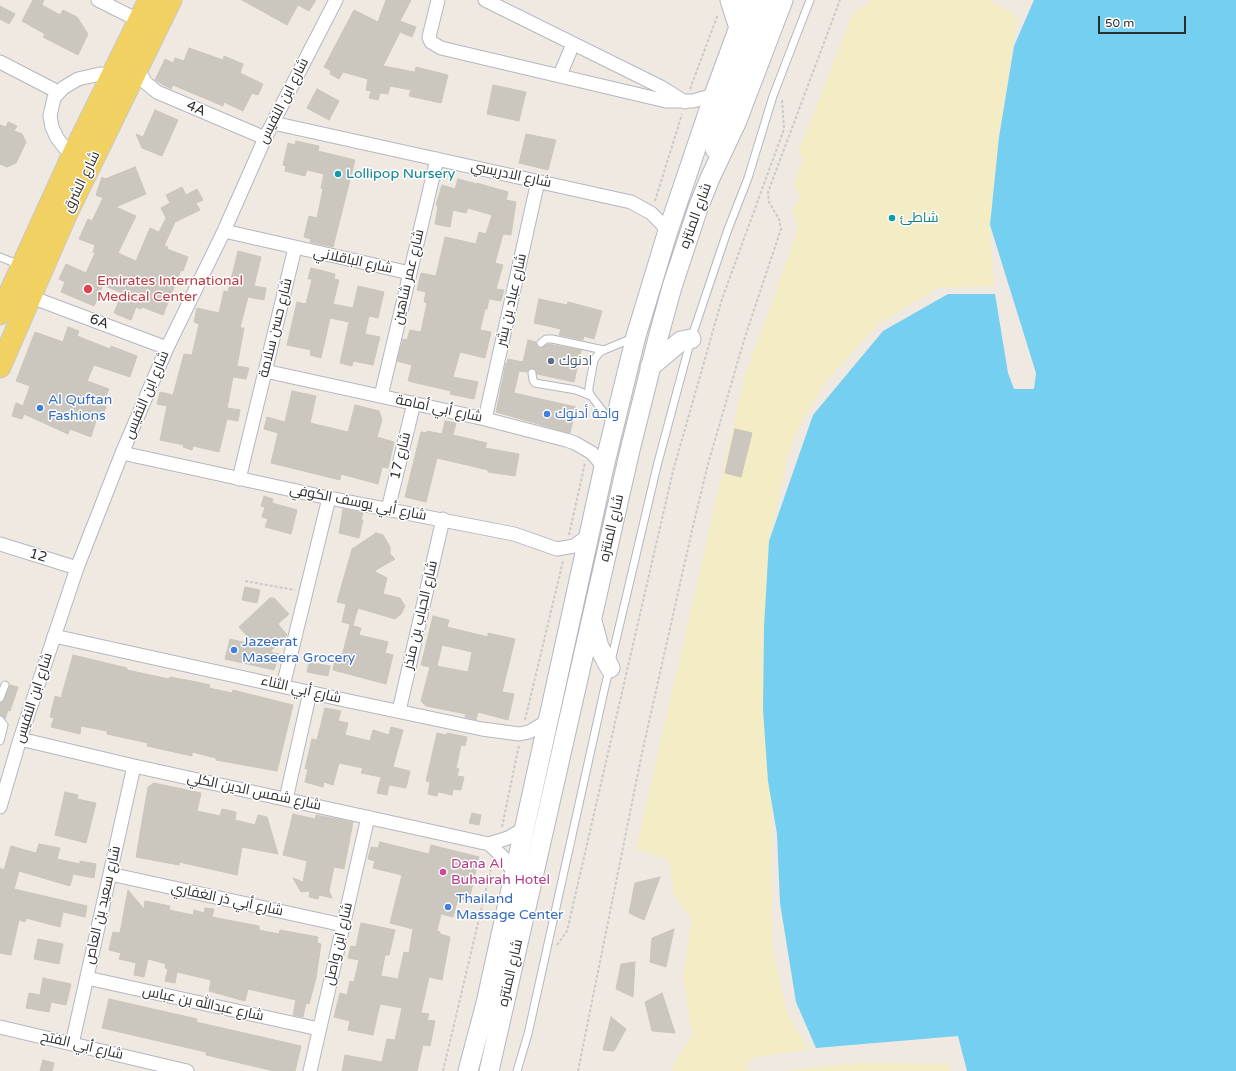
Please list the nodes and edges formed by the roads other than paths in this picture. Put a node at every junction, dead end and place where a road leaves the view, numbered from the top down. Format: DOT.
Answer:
graph roads {
  1 [pos="98,0"];
  2 [pos="149,0"];
  3 [pos="171,0"];
  4 [pos="336,0"];
  5 [pos="438,0"];
  6 [pos="485,0"];
  7 [pos="730,0"];
  8 [pos="749,0"];
  9 [pos="765,0"];
  10 [pos="783,0"];
  11 [pos="810,0"];
  12 [pos="138,20"];
  13 [pos="739,28"];
  14 [pos="573,44"];
  15 [pos="0,62"];
  16 [pos="137,68"];
  17 [pos="111,75"];
  18 [pos="560,75"];
  19 [pos="58,92"];
  20 [pos="714,95"];
  21 [pos="685,102"];
  22 [pos="273,123"];
  23 [pos="265,138"];
  24 [pos="73,154"];
  25 [pos="437,159"];
  26 [pos="710,178"];
  27 [pos="538,181"];
  28 [pos="224,231"];
  29 [pos="667,234"];
  30 [pos="296,248"];
  31 [pos="0,257"];
  32 [pos="22,266"];
  33 [pos="410,273"];
  34 [pos="31,297"];
  35 [pos="1,311"];
  36 [pos="636,336"];
  37 [pos="691,339"];
  38 [pos="541,343"];
  39 [pos="167,348"];
  40 [pos="604,350"];
  41 [pos="0,366"];
  42 [pos="650,367"];
  43 [pos="265,371"];
  44 [pos="532,373"];
  45 [pos="381,396"];
  46 [pos="591,396"];
  47 [pos="414,403"];
  48 [pos="485,419"];
  49 [pos="614,427"];
  50 [pos="122,453"];
  51 [pos="604,467"];
  52 [pos="239,479"];
  53 [pos="329,498"];
  54 [pos="388,509"];
  55 [pos="443,519"];
  56 [pos="589,535"];
  57 [pos="0,544"];
  58 [pos="77,568"];
  59 [pos="592,619"];
  60 [pos="54,636"];
  61 [pos="610,668"];
  62 [pos="5,685"];
  63 [pos="283,686"];
  64 [pos="310,692"];
  65 [pos="0,698"];
  66 [pos="399,711"];
  67 [pos="0,720"];
  68 [pos="546,722"];
  69 [pos="20,739"];
  70 [pos="0,741"];
  71 [pos="134,766"];
  72 [pos="286,798"];
  73 [pos="0,807"];
  74 [pos="368,817"];
  75 [pos="525,828"];
  76 [pos="494,845"];
  77 [pos="110,874"];
  78 [pos="515,874"];
  79 [pos="344,925"];
  80 [pos="87,978"];
  81 [pos="486,1003"];
  82 [pos="0,1027"];
  83 [pos="319,1029"];
  84 [pos="496,1041"];
  85 [pos="72,1044"];
  86 [pos="186,1071"];
  87 [pos="310,1071"];
  88 [pos="468,1071"];
  89 [pos="489,1071"];
  90 [pos="517,1071"];
  1 -- 12 [label="street"];
  2 -- 12 [label="main road, شارع الشرق"];
  3 -- 16 [label="main road, شارع الشرق"];
  4 -- 22 [label="street, شارع ابن النفيس"];
  5 -- 18 [label="street"];
  6 -- 14 [label="street"];
  7 -- 13 [label="main road"];
  8 -- 13 [label="main road, شارع المنتزه"];
  9 -- 26 [label="main road"];
  10 -- 26 [label="main road, شارع المنتزه"];
  11 -- 37 [label="lane"];
  12 -- 17 [label="main road, شارع الشرق"];
  13 -- 20 [label="main road, شارع المنتزه"];
  14 -- 18 [label="street"];
  14 -- 21 [label="street"];
  15 -- 19 [label="street"];
  16 -- 23 [label="street, 4A"];
  16 -- 34 [label="main road, شارع الشرق"];
  17 -- 19 [label="street"];
  17 -- 24 [label="main road, شارع الشرق"];
  18 -- 21 [label="street"];
  19 -- 24 [label="street"];
  20 -- 21 [label="street"];
  20 -- 29 [label="main road, شارع المنتزه"];
  22 -- 23 [label="street, شارع ابن النفيس"];
  22 -- 25 [label="street, شارع الادريسي"];
  23 -- 28 [label="street, شارع ابن النفيس"];
  24 -- 32 [label="main road, شارع الشرق"];
  25 -- 27 [label="street, شارع الادريسي"];
  25 -- 33 [label="street, شارع عمر شاهين"];
  26 -- 42 [label="main road, شارع المنتزه"];
  27 -- 29 [label="street, شارع الادريسي"];
  27 -- 48 [label="street, شارع عباد بن بشر"];
  28 -- 30 [label="street"];
  28 -- 39 [label="street, شارع ابن النفيس"];
  29 -- 36 [label="main road, شارع المنتزه"];
  30 -- 33 [label="street, شارع الباقلاني"];
  30 -- 43 [label="street, شارع حسن سلامة"];
  31 -- 32 [label="lane"];
  32 -- 35 [label="main road, شارع الشرق"];
  33 -- 45 [label="street, شارع عمر شاهين"];
  34 -- 39 [label="street, 6A"];
  34 -- 41 [label="main road, شارع الشرق"];
  36 -- 40 [label="lane"];
  36 -- 49 [label="main road, شارع المنتزه"];
  37 -- 42 [label="main road"];
  37 -- 61 [label="lane"];
  38 -- 40 [label="lane"];
  39 -- 50 [label="street, شارع ابن النفيس"];
  40 -- 46 [label="lane"];
  42 -- 59 [label="main road, شارع المنتزه"];
  43 -- 45 [label="street, شارع أبي أمامة"];
  43 -- 52 [label="street, شارع حسن سلامة"];
  44 -- 46 [label="lane"];
  45 -- 47 [label="street, شارع أبي أمامة"];
  46 -- 49 [label="lane"];
  47 -- 48 [label="street, شارع أبي أمامة"];
  47 -- 54 [label="street, شارع 17"];
  48 -- 51 [label="street, شارع أبي أمامة"];
  49 -- 51 [label="main road, شارع المنتزه"];
  50 -- 52 [label="street, شارع أبي يوسف الكوفي"];
  50 -- 58 [label="street, شارع ابن النفيس"];
  51 -- 56 [label="main road, شارع المنتزه"];
  52 -- 53 [label="street, شارع أبي يوسف الكوفي"];
  53 -- 54 [label="street, شارع أبي يوسف الكوفي"];
  53 -- 63 [label="street"];
  54 -- 55 [label="street, شارع أبي يوسف الكوفي"];
  55 -- 56 [label="street, شارع أبي يوسف الكوفي"];
  55 -- 66 [label="street, شارع الحباب بن منذر"];
  56 -- 68 [label="main road, شارع المنتزه"];
  57 -- 58 [label="street, 12"];
  58 -- 60 [label="street, شارع ابن النفيس"];
  59 -- 61 [label="main road"];
  59 -- 84 [label="main road, شارع المنتزه"];
  60 -- 63 [label="street, شارع أبي الثناء"];
  60 -- 69 [label="street, شارع ابن النفيس"];
  61 -- 90 [label="lane"];
  62 -- 65 [label="lane"];
  63 -- 64 [label="street, شارع أبي الثناء"];
  64 -- 66 [label="street, شارع أبي الثناء"];
  64 -- 72 [label="street"];
  66 -- 68 [label="street, شارع أبي الثناء"];
  67 -- 70 [label="lane"];
  68 -- 75 [label="main road, شارع المنتزه"];
  69 -- 71 [label="street, شارع شمس الدين الكلي"];
  69 -- 73 [label="street, شارع ابن النفيس"];
  71 -- 72 [label="street, شارع شمس الدين الكلي"];
  71 -- 77 [label="street, شارع سعيد بن العاص"];
  72 -- 74 [label="street, شارع شمس الدين الكلي"];
  74 -- 76 [label="street, شارع شمس الدين الكلي"];
  74 -- 79 [label="street, شارع ابن واصل"];
  75 -- 76 [label="street"];
  75 -- 78 [label="main road, شارع المنتزه"];
  76 -- 78 [label="street"];
  77 -- 79 [label="street, شارع أبي ذر الغفاري"];
  77 -- 80 [label="street, شارع سعيد بن العاص"];
  78 -- 81 [label="main road, شارع المنتزه"];
  79 -- 83 [label="street, شارع ابن واصل"];
  80 -- 83 [label="street, شارع عبدالله بن عباس"];
  80 -- 85 [label="street, شارع سعيد بن العاص"];
  81 -- 84 [label="main road"];
  81 -- 88 [label="main road, شارع المنتزه"];
  82 -- 85 [label="street, شارع أبي الفتح"];
  83 -- 87 [label="street, شارع ابن واصل"];
  84 -- 89 [label="main road, شارع المنتزه"];
  85 -- 86 [label="street, شارع أبي الفتح"];
}
